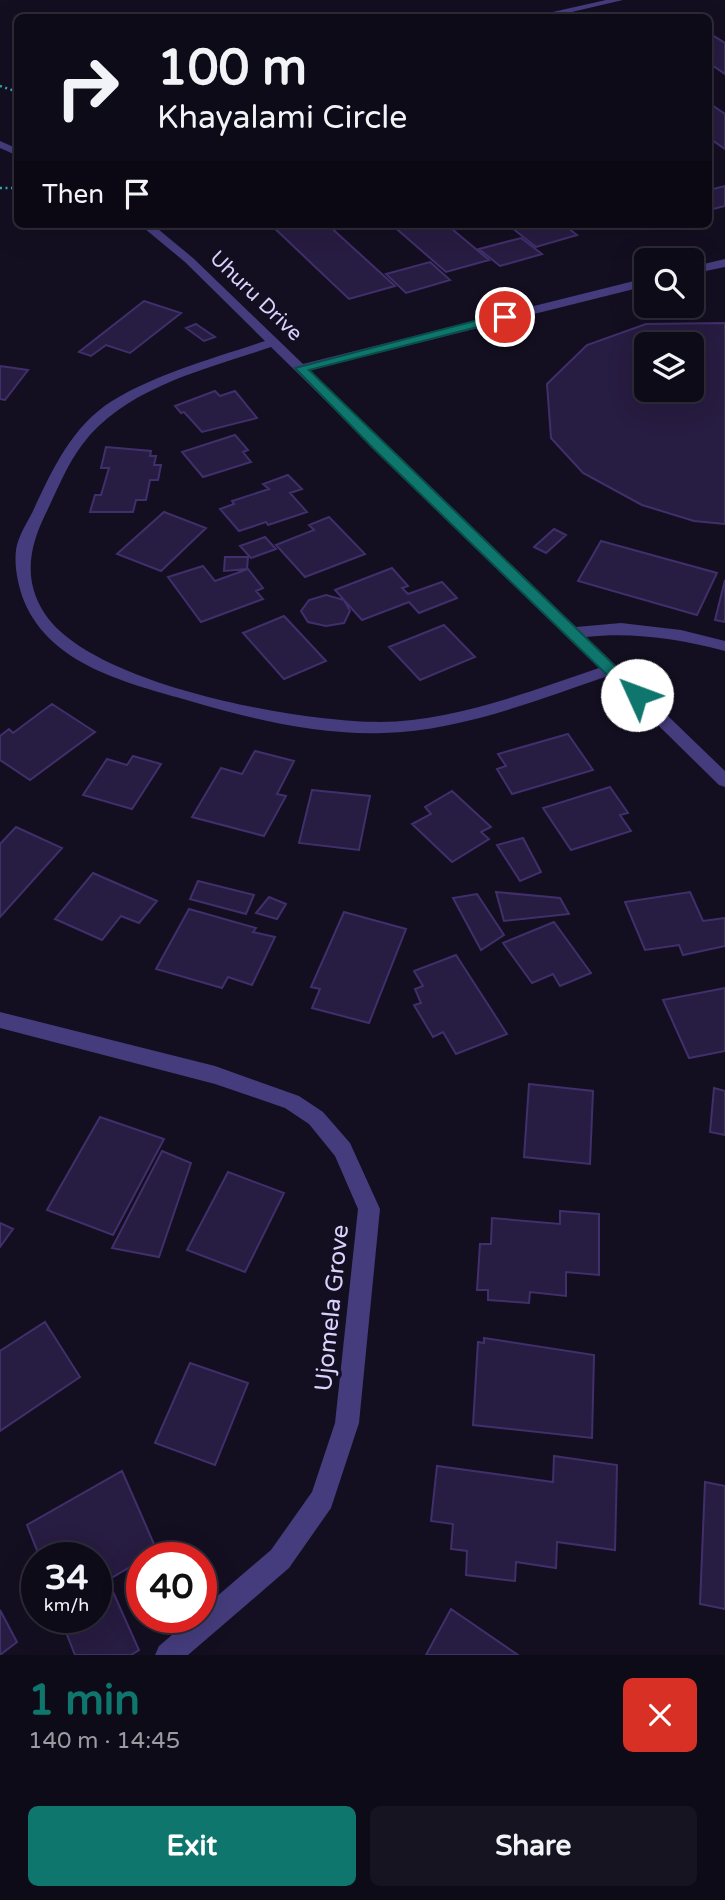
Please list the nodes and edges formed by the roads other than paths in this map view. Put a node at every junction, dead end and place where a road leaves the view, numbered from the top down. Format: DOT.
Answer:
graph roads {
  1 [pos="619,0"];
  2 [pos="550,14"];
  3 [pos="150,228"];
  4 [pos="725,263"];
  5 [pos="704,268"];
  6 [pos="634,285"];
  7 [pos="274,342"];
  8 [pos="300,368"];
  9 [pos="572,633"];
  10 [pos="725,646"];
  11 [pos="609,670"];
  12 [pos="725,781"];
  13 [pos="0,1020"];
  14 [pos="168,1655"];
  1 -- 2 [label="street"];
  3 -- 7 [label="street, Uhuru Drive"];
  4 -- 5 [label="street"];
  6 -- 8 [label="street"];
  7 -- 8 [label="street, Uhuru Drive"];
  7 -- 11 [label="street"];
  8 -- 9 [label="street, Uhuru Drive"];
  9 -- 10 [label="street"];
  9 -- 11 [label="street, Uhuru Drive"];
  11 -- 12 [label="street, Uhuru Drive"];
  13 -- 14 [label="street, Ujomela Grove"];
}
